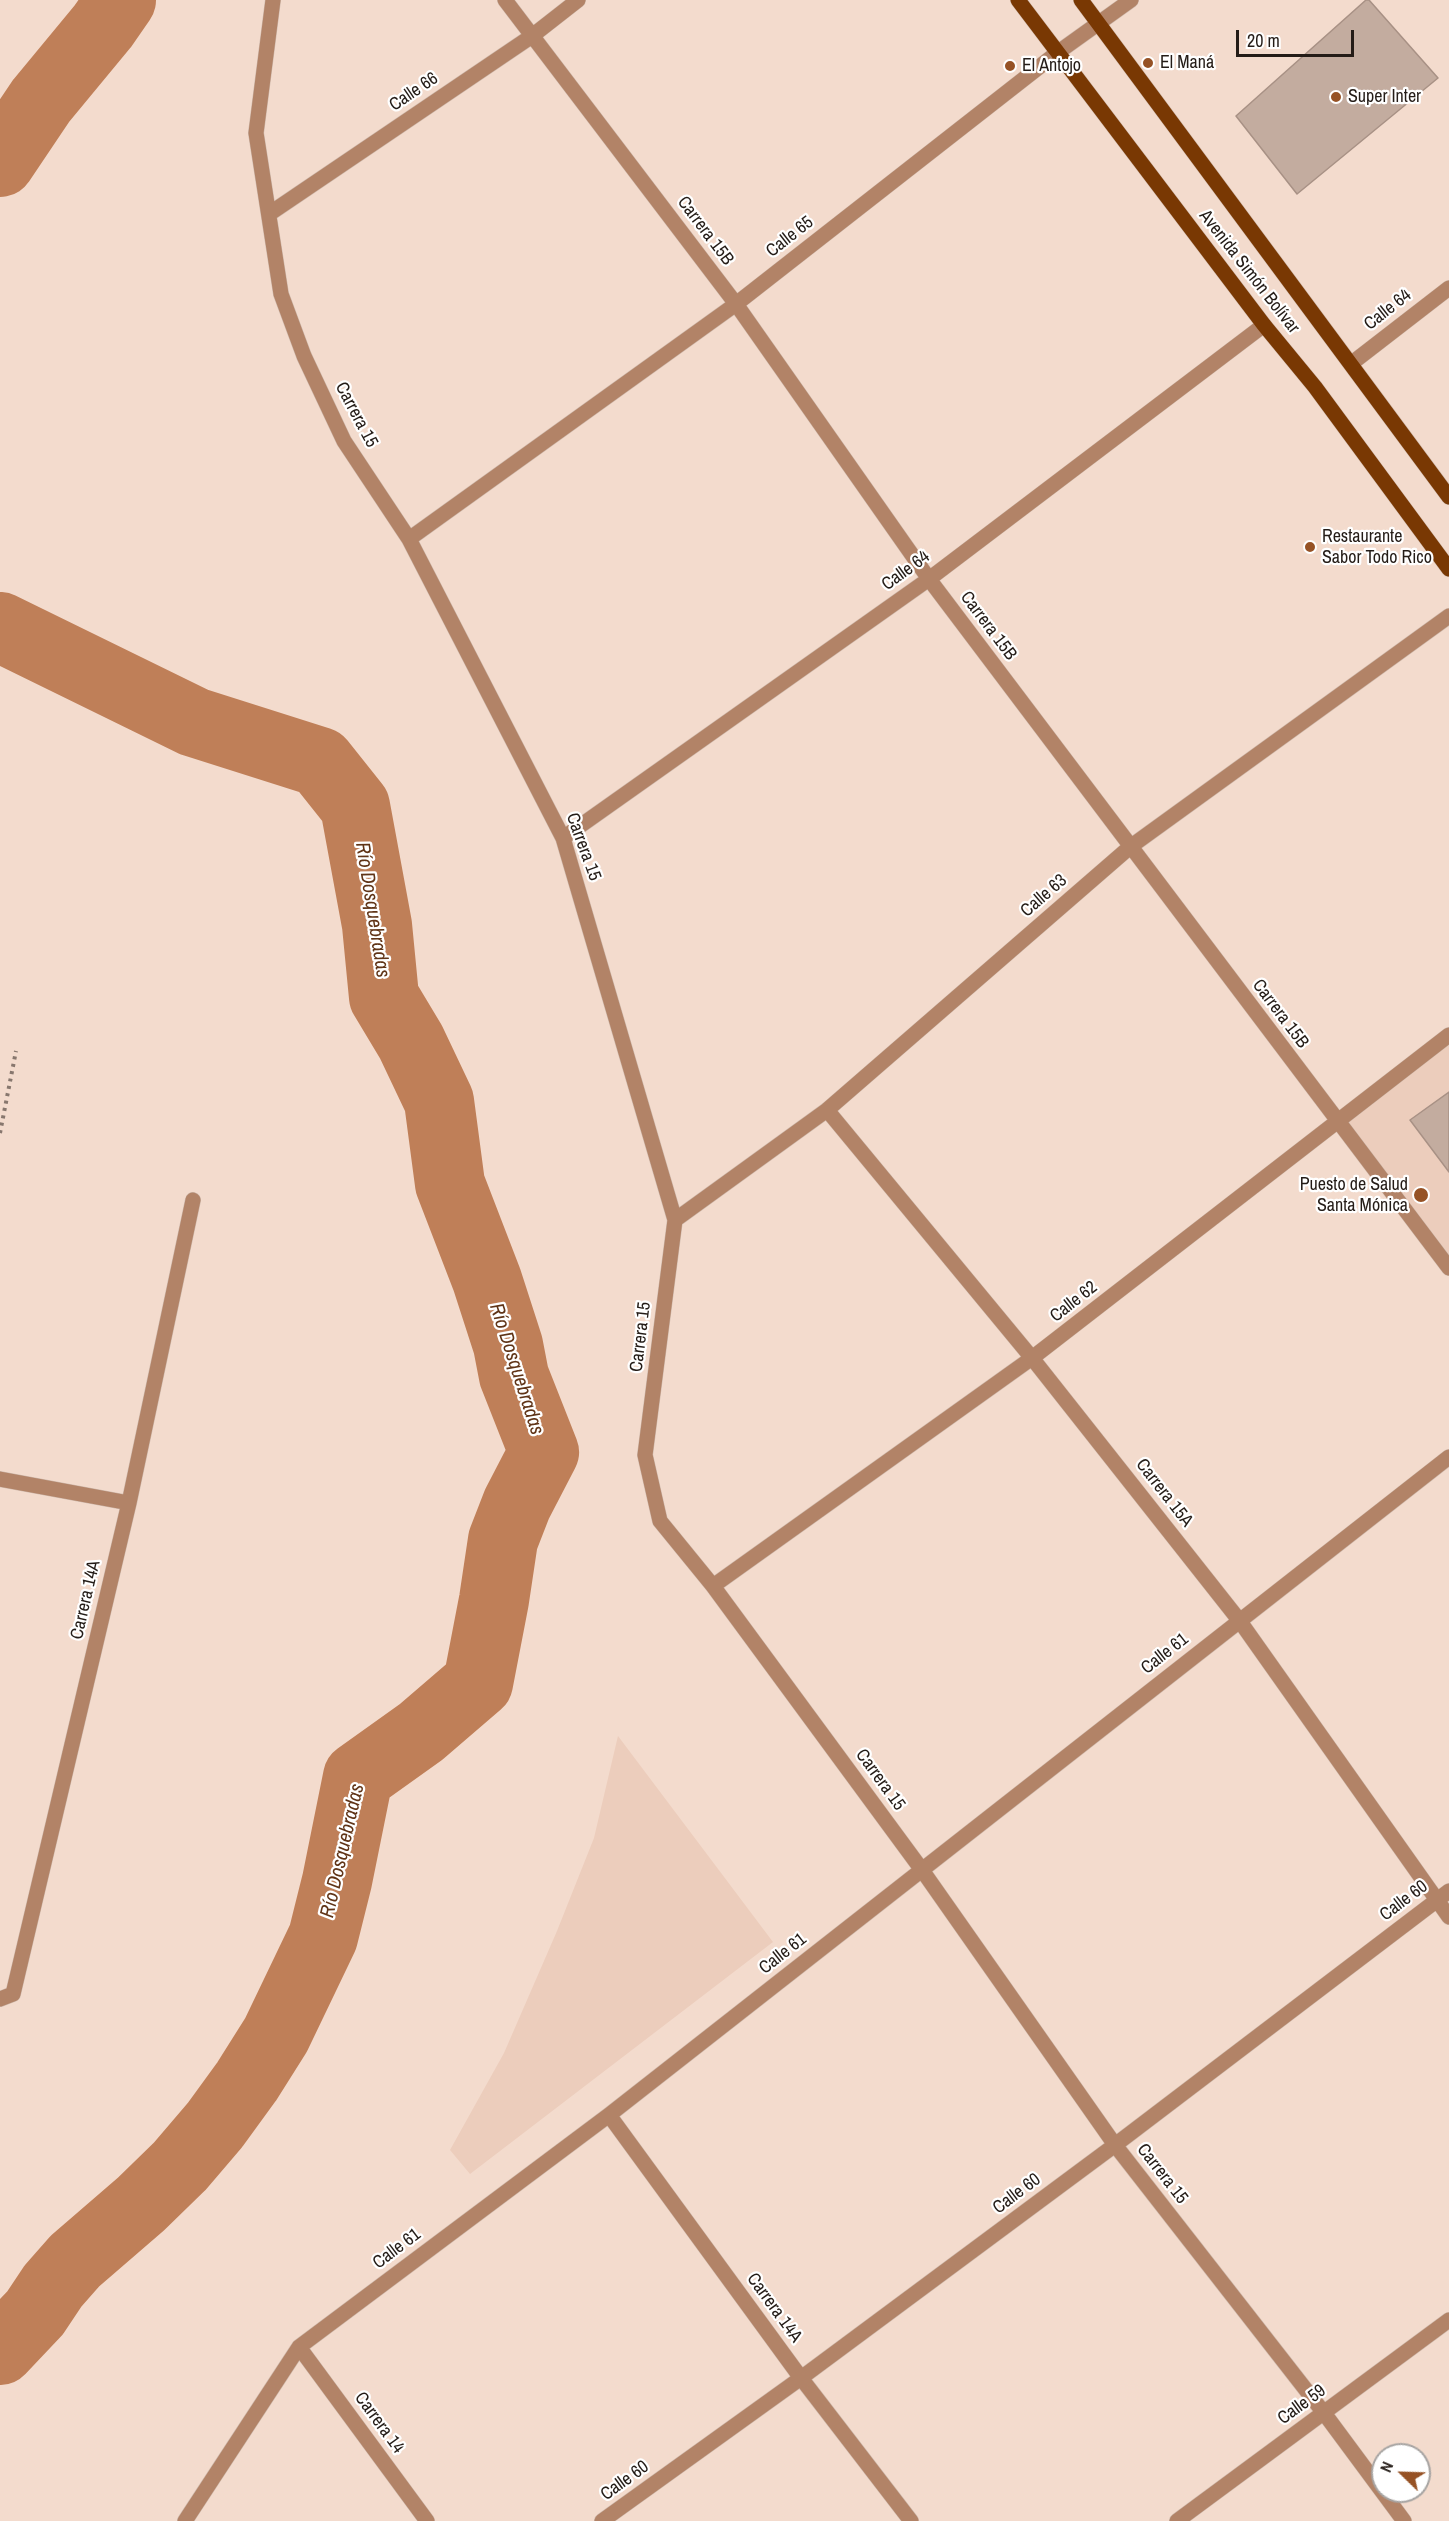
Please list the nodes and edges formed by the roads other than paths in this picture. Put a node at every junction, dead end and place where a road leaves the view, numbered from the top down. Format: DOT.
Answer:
graph roads {
  1 [pos="273,0"];
  2 [pos="506,0"];
  3 [pos="578,0"];
  4 [pos="1018,0"];
  5 [pos="1081,0"];
  6 [pos="1131,0"];
  7 [pos="1098,23"];
  8 [pos="532,36"];
  9 [pos="1057,53"];
  10 [pos="269,214"];
  11 [pos="1449,288"];
  12 [pos="736,304"];
  13 [pos="1264,325"];
  14 [pos="1352,363"];
  15 [pos="1449,497"];
  16 [pos="408,539"];
  17 [pos="1449,569"];
  18 [pos="929,579"];
  19 [pos="1449,616"];
  20 [pos="563,838"];
  21 [pos="1130,847"];
  22 [pos="1449,1035"];
  23 [pos="827,1110"];
  24 [pos="1337,1122"];
  25 [pos="193,1200"];
  26 [pos="675,1220"];
  27 [pos="1449,1268"];
  28 [pos="1032,1358"];
  29 [pos="1449,1457"];
  30 [pos="0,1479"];
  31 [pos="129,1503"];
  32 [pos="713,1586"];
  33 [pos="1239,1620"];
  34 [pos="922,1870"];
  35 [pos="1443,1896"];
  36 [pos="1449,1917"];
  37 [pos="0,1999"];
  38 [pos="609,2115"];
  39 [pos="1115,2145"];
  40 [pos="1449,2320"];
  41 [pos="300,2348"];
  42 [pos="801,2378"];
  43 [pos="1324,2413"];
  44 [pos="185,2521"];
  45 [pos="427,2521"];
  46 [pos="602,2521"];
  47 [pos="911,2521"];
  48 [pos="1177,2521"];
  49 [pos="1404,2521"];
  1 -- 10 [label="street, Carrera 15"];
  2 -- 8 [label="street, Carrera 15B"];
  3 -- 8 [label="street, Calle 66"];
  4 -- 9 [label="main road, Avenida Simón Bolívar"];
  5 -- 7 [label="main road, Avenida Simón Bolívar"];
  6 -- 7 [label="street, Calle 65"];
  7 -- 9 [label="street, Calle 65"];
  7 -- 14 [label="main road, Avenida Simón Bolívar"];
  8 -- 10 [label="street, Calle 66"];
  8 -- 12 [label="street, Carrera 15B"];
  9 -- 12 [label="street, Calle 65"];
  9 -- 13 [label="main road, Avenida Simón Bolívar"];
  10 -- 16 [label="street, Carrera 15"];
  11 -- 14 [label="street, Calle 64"];
  12 -- 16 [label="street, Calle 65"];
  12 -- 18 [label="street, Carrera 15B"];
  13 -- 17 [label="main road, Avenida Simón Bolívar"];
  13 -- 18 [label="street, Calle 64"];
  14 -- 15 [label="main road, Avenida Simón Bolívar"];
  16 -- 20 [label="street, Carrera 15"];
  18 -- 20 [label="street, Calle 64"];
  18 -- 21 [label="street, Carrera 15B"];
  19 -- 21 [label="street, Calle 63"];
  20 -- 26 [label="street, Carrera 15"];
  21 -- 23 [label="street, Calle 63"];
  21 -- 24 [label="street, Carrera 15B"];
  22 -- 24 [label="street, Calle 62"];
  23 -- 26 [label="street, Calle 63"];
  23 -- 28 [label="street, Carrera 15A"];
  24 -- 27 [label="street, Carrera 15B"];
  24 -- 28 [label="street, Calle 62"];
  25 -- 31 [label="street, Carrera 14A"];
  26 -- 32 [label="street, Carrera 15"];
  28 -- 32 [label="street, Calle 62"];
  28 -- 33 [label="street, Carrera 15A"];
  29 -- 33 [label="street, Calle 61"];
  30 -- 31 [label="street"];
  31 -- 37 [label="street, Carrera 14A"];
  32 -- 34 [label="street, Carrera 15"];
  33 -- 34 [label="street, Calle 61"];
  33 -- 35 [label="street, Carrera 15A"];
  34 -- 38 [label="street, Calle 61"];
  34 -- 39 [label="street, Carrera 15"];
  35 -- 36 [label="street, Carrera 15A"];
  35 -- 39 [label="street, Calle 60"];
  38 -- 41 [label="street, Calle 61"];
  38 -- 42 [label="street, Carrera 14A"];
  39 -- 42 [label="street, Calle 60"];
  39 -- 43 [label="street, Carrera 15"];
  40 -- 43 [label="street, Calle 59"];
  41 -- 44 [label="street, Calle 61"];
  41 -- 45 [label="street, Carrera 14"];
  42 -- 46 [label="street, Calle 60"];
  42 -- 47 [label="street, Carrera 14A"];
  43 -- 48 [label="street, Calle 59"];
  43 -- 49 [label="street, Carrera 15"];
}
